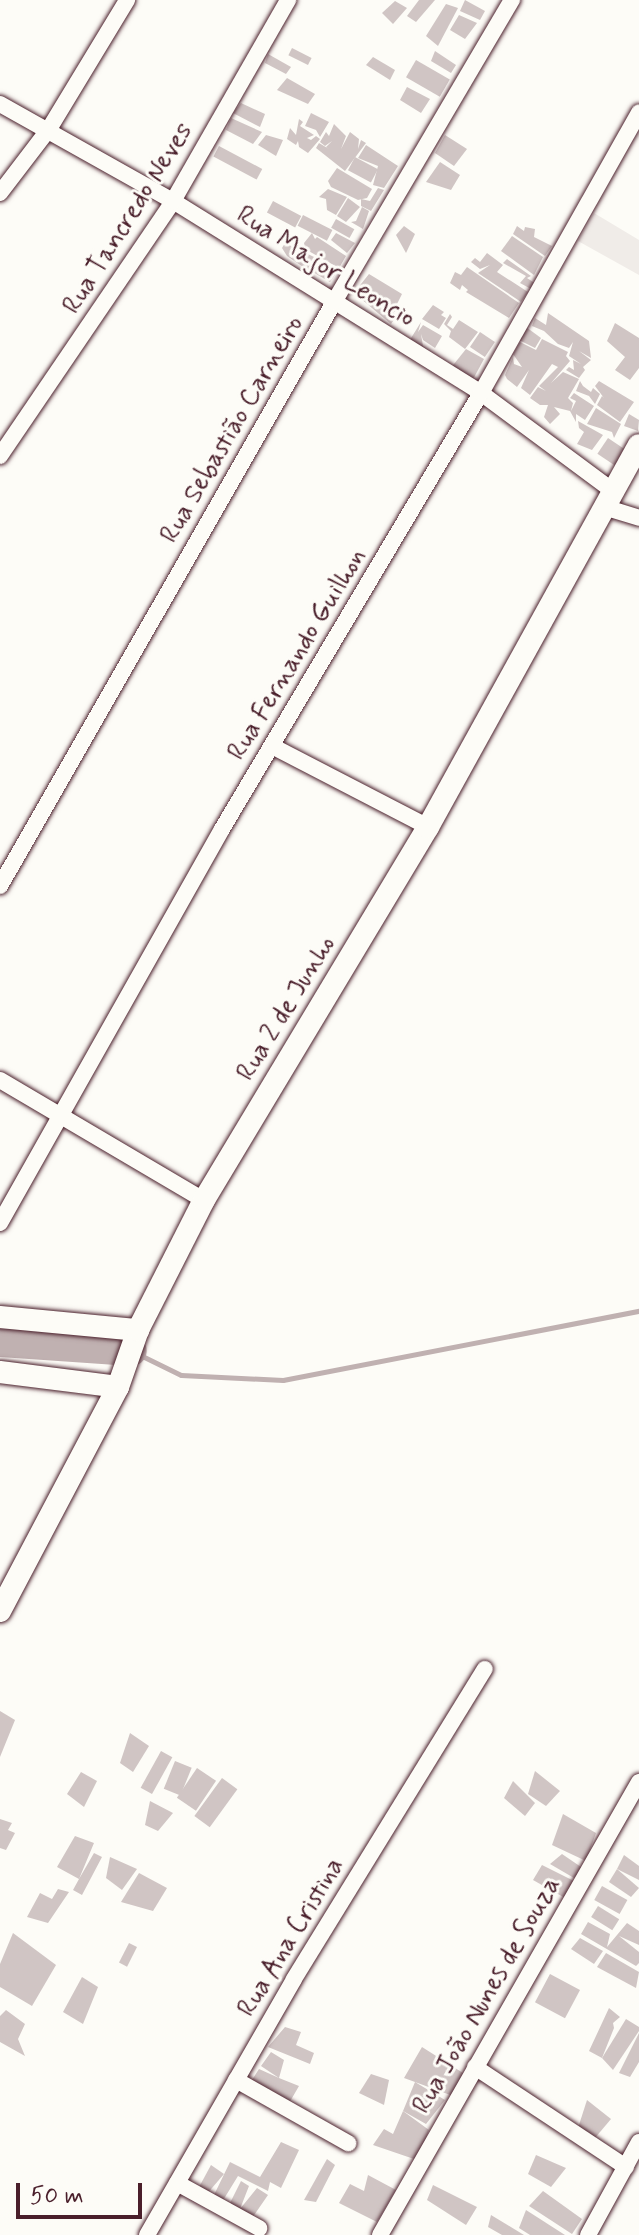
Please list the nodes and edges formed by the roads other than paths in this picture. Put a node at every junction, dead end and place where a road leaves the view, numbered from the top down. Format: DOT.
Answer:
graph roads {
  1 [pos="127,0"];
  2 [pos="288,0"];
  3 [pos="512,0"];
  4 [pos="0,104"];
  5 [pos="639,113"];
  6 [pos="49,129"];
  7 [pos="0,193"];
  8 [pos="173,201"];
  9 [pos="334,302"];
  10 [pos="481,393"];
  11 [pos="639,445"];
  12 [pos="0,456"];
  13 [pos="608,499"];
  14 [pos="639,518"];
  15 [pos="272,746"];
  16 [pos="428,827"];
  17 [pos="0,886"];
  18 [pos="0,1080"];
  19 [pos="62,1115"];
  20 [pos="204,1200"];
  21 [pos="5,1201"];
  22 [pos="0,1223"];
  23 [pos="0,1317"];
  24 [pos="138,1330"];
  25 [pos="0,1372"];
  26 [pos="118,1387"];
  27 [pos="0,1611"];
  28 [pos="485,1669"];
  29 [pos="639,1782"];
  30 [pos="475,2067"];
  31 [pos="236,2080"];
  32 [pos="639,2142"];
  33 [pos="348,2143"];
  34 [pos="626,2167"];
  35 [pos="177,2183"];
  36 [pos="259,2228"];
  37 [pos="147,2235"];
  38 [pos="380,2235"];
  39 [pos="588,2235"];
  1 -- 6 [label="street"];
  2 -- 8 [label="street, Rua Tancredo Neves"];
  3 -- 9 [label="street, Rua Sebastião Carneiro"];
  4 -- 6 [label="street, Rua Major Leoncio"];
  5 -- 10 [label="street, Rua Fernando Guilhon"];
  6 -- 7 [label="street"];
  6 -- 8 [label="street, Rua Major Leoncio"];
  8 -- 9 [label="street, Rua Major Leoncio"];
  8 -- 12 [label="street, Rua Tancredo Neves"];
  9 -- 10 [label="street, Rua Major Leoncio"];
  9 -- 17 [label="street, Rua Sebastião Carneiro"];
  10 -- 13 [label="street, Rua Major Leoncio"];
  10 -- 15 [label="street, Rua Fernando Guilhon"];
  11 -- 13 [label="street, Rua 2 de Junho"];
  13 -- 14 [label="street, Rua Major Leoncio"];
  13 -- 16 [label="street, Rua 2 de Junho"];
  15 -- 16 [label="street"];
  15 -- 19 [label="street, Rua Fernando Guilhon"];
  16 -- 20 [label="street, Rua 2 de Junho"];
  18 -- 19 [label="street"];
  19 -- 20 [label="street"];
  19 -- 21 [label="street, Rua Fernando Guilhon"];
  20 -- 24 [label="street, Rua 2 de Junho"];
  21 -- 22 [label="street, Rua Fernando Guilhon"];
  23 -- 24 [label="street"];
  24 -- 26 [label="street, Rua 2 de Junho"];
  25 -- 26 [label="street"];
  26 -- 27 [label="street, Rua 2 de Junho"];
  28 -- 31 [label="street, Rua Ana Cristina"];
  29 -- 30 [label="street, Rua João Nunes de Souza"];
  30 -- 34 [label="street"];
  30 -- 38 [label="street, Rua João Nunes de Souza"];
  31 -- 33 [label="street"];
  31 -- 35 [label="street, Rua Ana Cristina"];
  32 -- 34 [label="street"];
  34 -- 39 [label="street"];
  35 -- 36 [label="street"];
  35 -- 37 [label="street, Rua Ana Cristina"];
}
